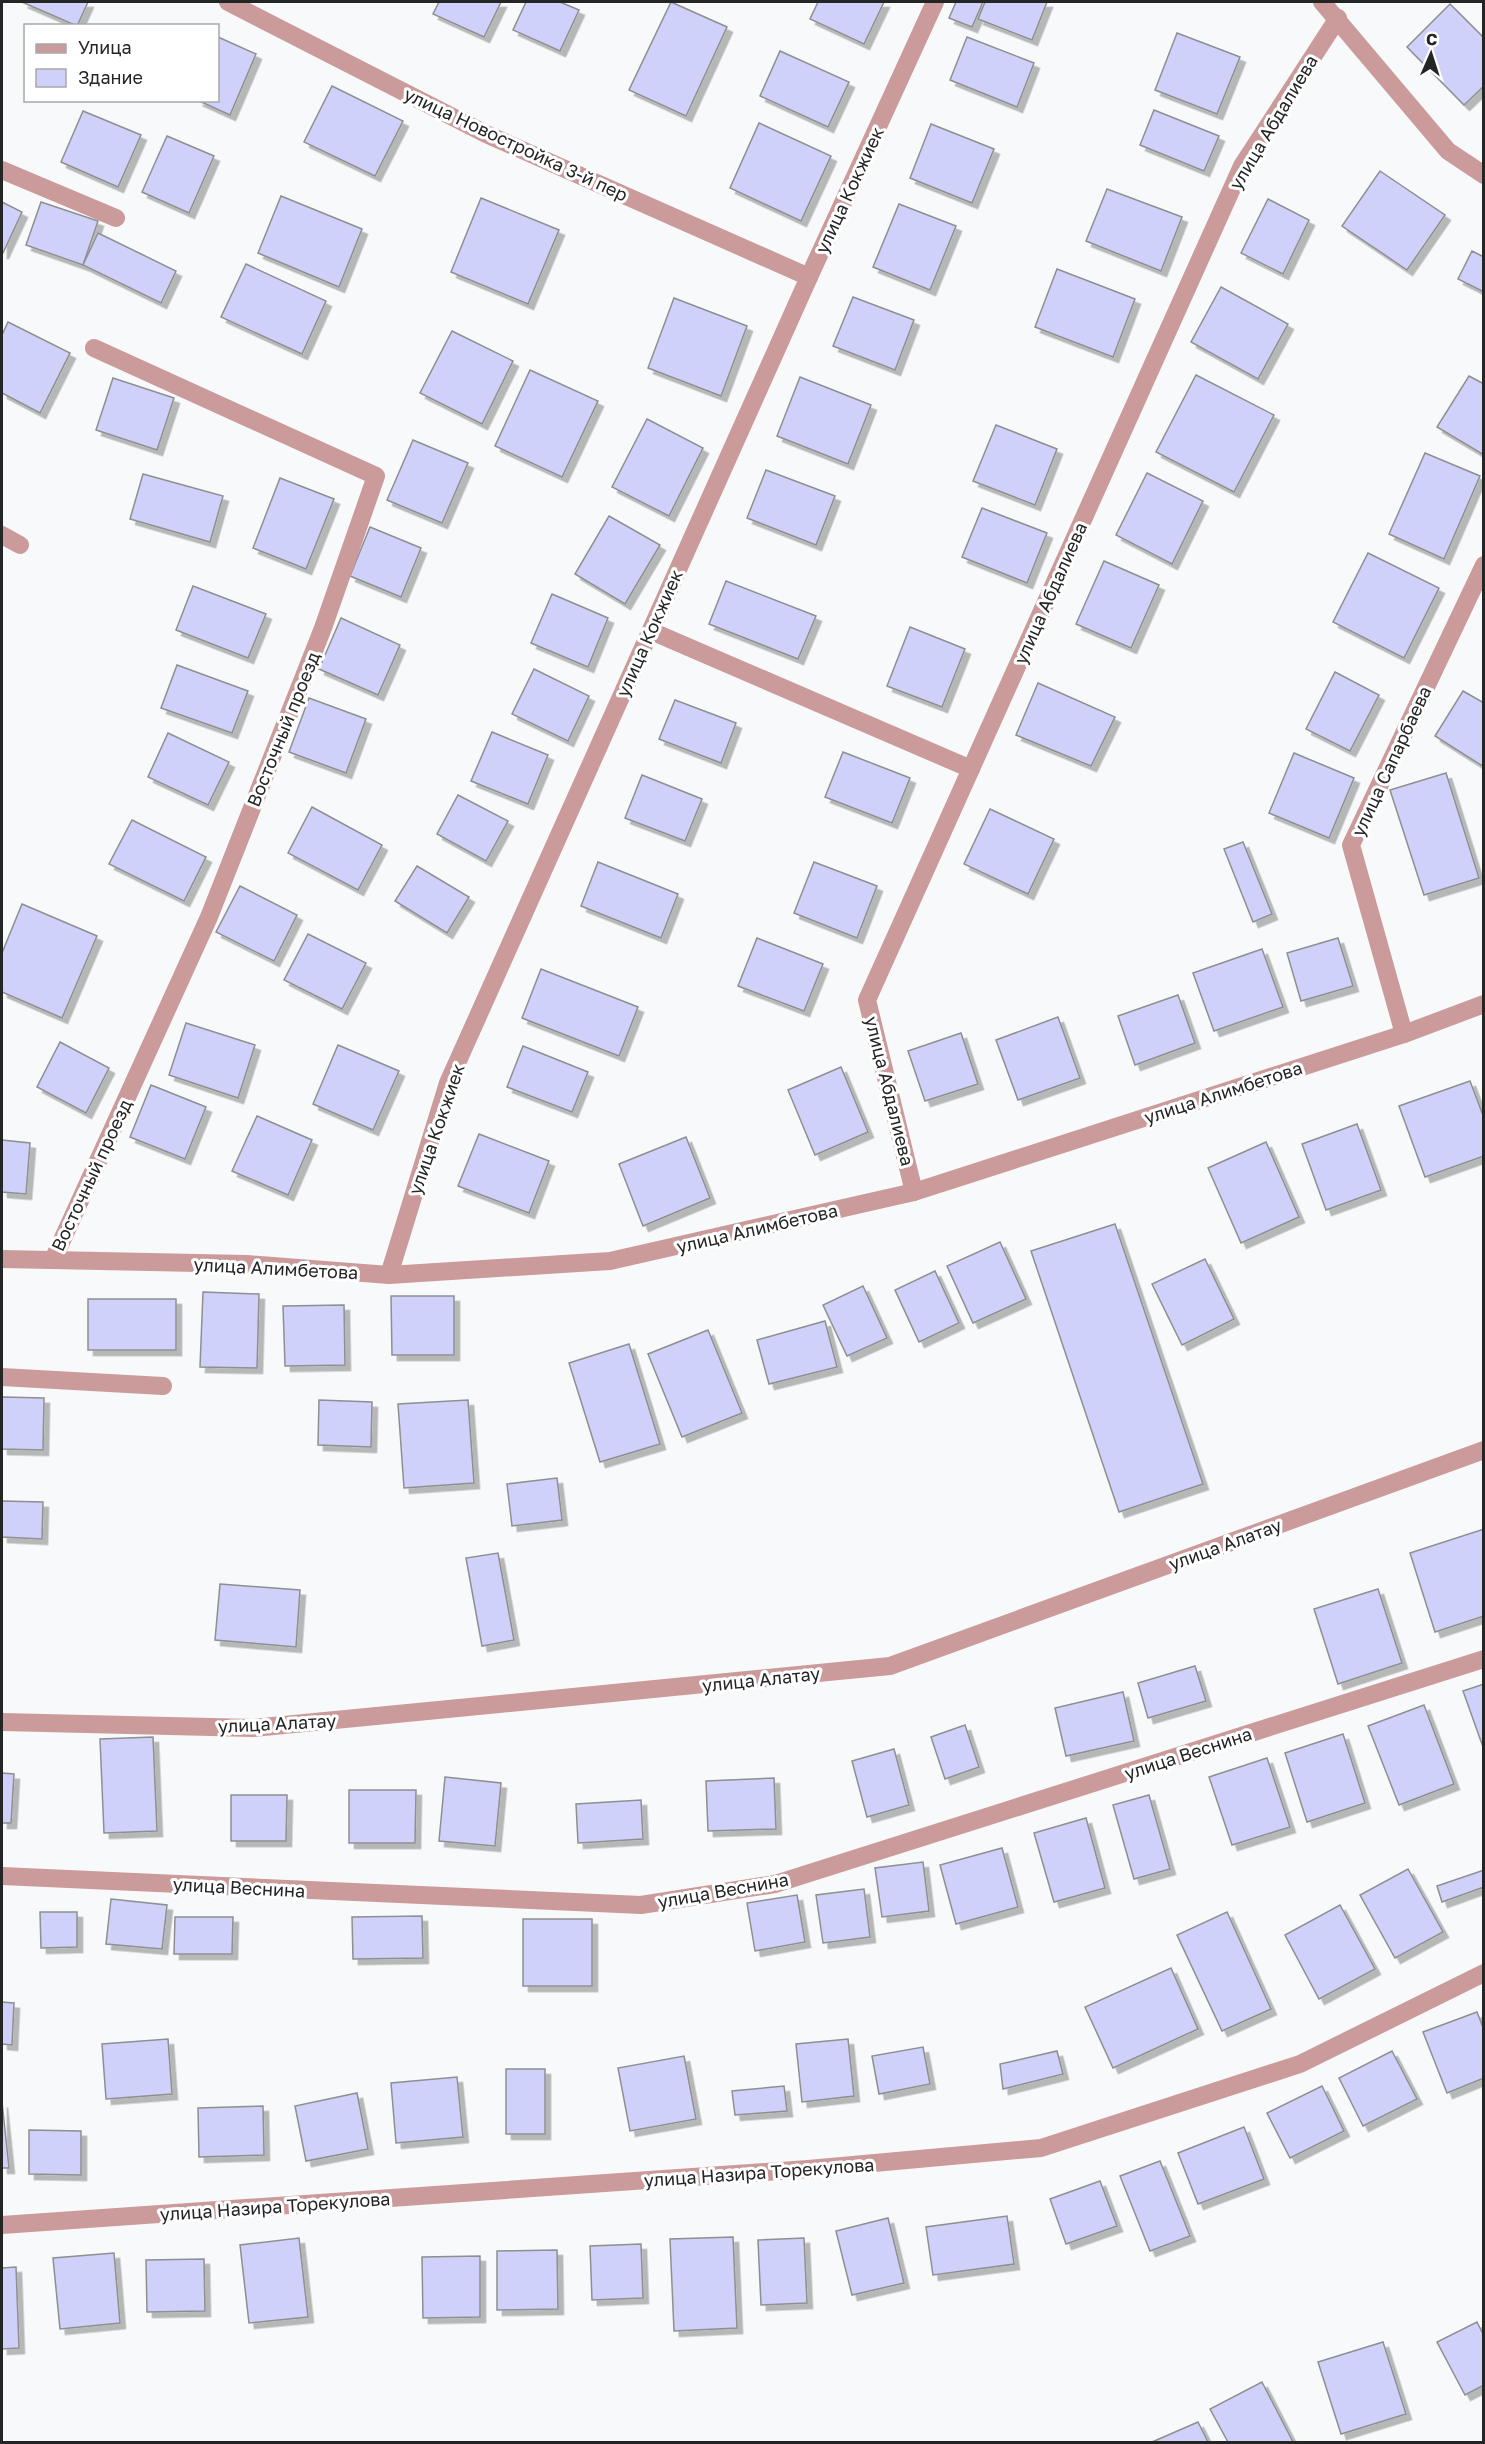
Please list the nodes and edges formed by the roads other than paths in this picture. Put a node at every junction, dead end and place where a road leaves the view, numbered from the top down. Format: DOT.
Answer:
graph roads {
  1 [pos="228,2"];
  2 [pos="935,2"];
  3 [pos="1322,2"];
  4 [pos="1338,18"];
  5 [pos="2,170"];
  6 [pos="1484,175"];
  7 [pos="116,219"];
  8 [pos="809,277"];
  9 [pos="94,348"];
  10 [pos="2,535"];
  11 [pos="20,545"];
  12 [pos="1484,565"];
  13 [pos="651,631"];
  14 [pos="971,768"];
  15 [pos="1484,1005"];
  16 [pos="1404,1034"];
  17 [pos="914,1192"];
  18 [pos="2,1259"];
  19 [pos="53,1260"];
  20 [pos="388,1275"];
  21 [pos="2,1377"];
  22 [pos="163,1386"];
  23 [pos="1484,1450"];
  24 [pos="1484,1659"];
  25 [pos="2,1722"];
  26 [pos="2,1876"];
  27 [pos="1484,1973"];
  28 [pos="2,2225"];
  1 -- 8 [label="street, улица Новостройка 3-й пер"];
  2 -- 8 [label="street, улица Кокжиек"];
  3 -- 4 [label="street"];
  4 -- 6 [label="street"];
  4 -- 14 [label="street, улица Абдалиева"];
  5 -- 7 [label="street"];
  8 -- 13 [label="street, улица Кокжиек"];
  9 -- 19 [label="street, Восточный проезд"];
  10 -- 11 [label="street"];
  12 -- 16 [label="street, улица Сапарбаева"];
  13 -- 14 [label="street"];
  13 -- 20 [label="street, улица Кокжиек"];
  14 -- 17 [label="street, улица Абдалиева"];
  15 -- 16 [label="street, улица Алимбетова"];
  16 -- 17 [label="street, улица Алимбетова"];
  17 -- 20 [label="street, улица Алимбетова"];
  18 -- 19 [label="street, улица Алимбетова"];
  19 -- 20 [label="street, улица Алимбетова"];
  21 -- 22 [label="street"];
  23 -- 25 [label="street, улица Алатау"];
  24 -- 26 [label="street, улица Веснина"];
  27 -- 28 [label="street, улица Назира Торекулова"];
}
